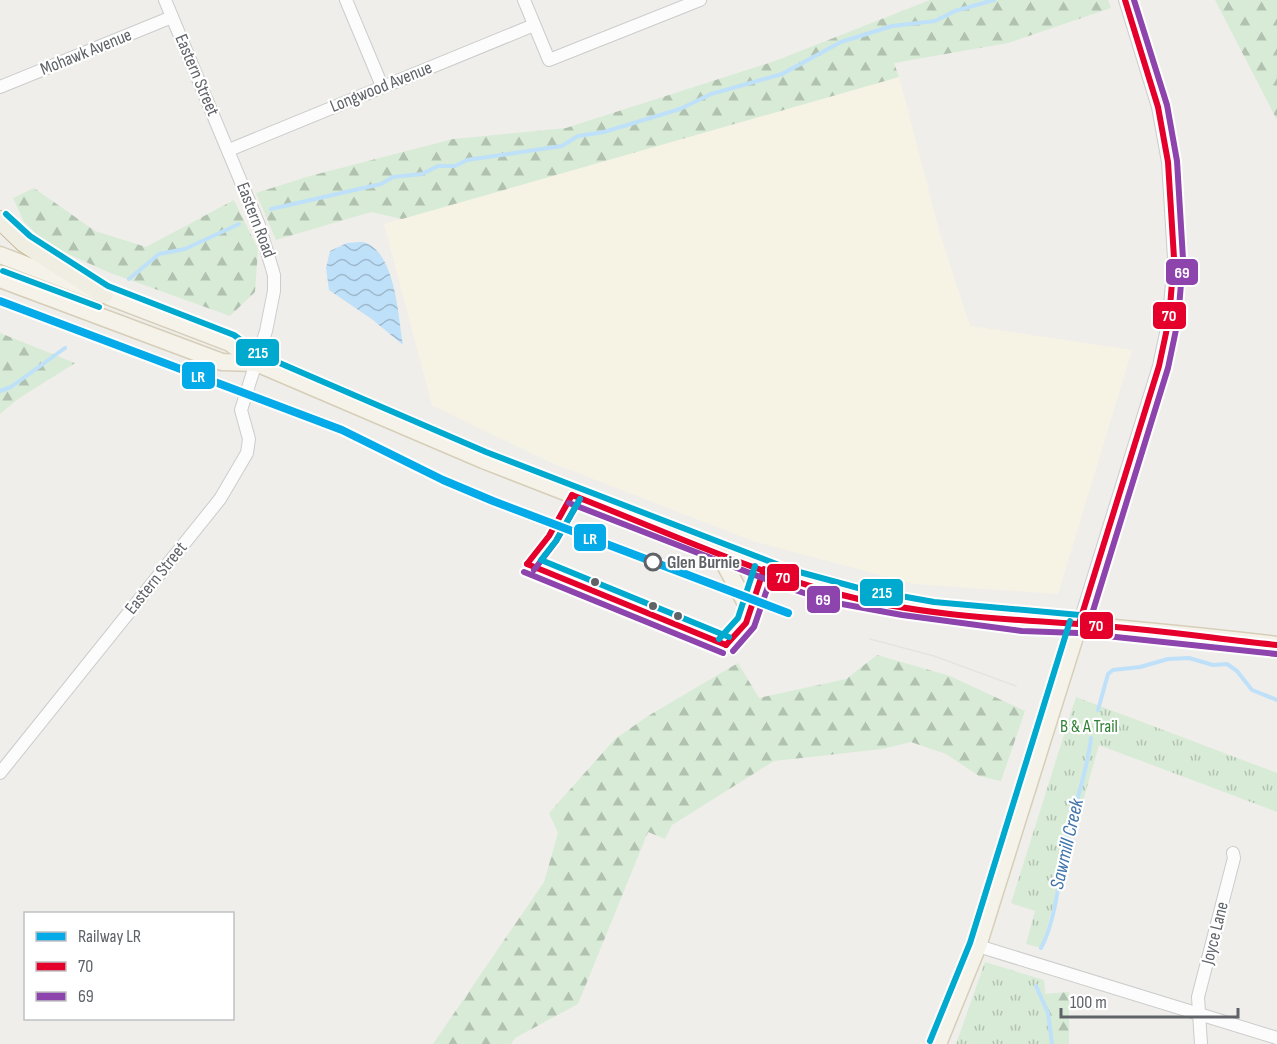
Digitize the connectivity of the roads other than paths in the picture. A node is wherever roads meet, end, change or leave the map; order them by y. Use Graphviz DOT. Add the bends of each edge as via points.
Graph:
graph roads {
  1 [pos="165,0"];
  2 [pos="346,0"];
  3 [pos="524,0"];
  4 [pos="700,0"];
  5 [pos="1125,0"];
  6 [pos="172,17"];
  7 [pos="534,25"];
  8 [pos="382,86"];
  9 [pos="0,87"];
  10 [pos="229,150"];
  11 [pos="0,220"];
  12 [pos="0,255"];
  13 [pos="0,279"];
  14 [pos="104,294"];
  15 [pos="256,363"];
  16 [pos="717,550"];
  17 [pos="751,613"];
  18 [pos="1079,624"];
  19 [pos="1277,645"];
  20 [pos="0,773"];
  21 [pos="1233,853"];
  22 [pos="978,946"];
  23 [pos="1199,1014"];
  24 [pos="1277,1038"];
  25 [pos="938,1044"];
  26 [pos="1201,1044"];
  1 -- 6 [label="street, Eastern Street"];
  2 -- 8 [label="street"];
  3 -- 7 [label="street"];
  4 -- 7 [label="street" via="549,60"];
  5 -- 18 [label="street" via="1158,107 1166,151 1173,268 1160,366"];
  6 -- 9 [label="street, Mohawk Avenue"];
  6 -- 10 [label="street, Eastern Street"];
  7 -- 8 [label="street, Longwood Avenue"];
  8 -- 10 [label="street, Longwood Avenue"];
  10 -- 15 [label="street, Eastern Road" via="273,266 274,291"];
  11 -- 14 [label="highway" via="24,243"];
  12 -- 14 [label="main road"];
  13 -- 15 [label="main road" via="222,362"];
  14 -- 15 [label="main road" via="230,342"];
  15 -- 16 [label="main road" via="483,460"];
  15 -- 20 [label="street, Eastern Street" via="241,410 249,439 247,453 230,485"];
  16 -- 17 [label="main road"];
  16 -- 18 [label="main road" via="833,593 1023,622"];
  18 -- 19 [label="main road"];
  18 -- 22 [label="main road"];
  21 -- 23 [label="street, Joyce Lane" via="1198,997"];
  22 -- 23 [label="street"];
  22 -- 25 [label="main road"];
  23 -- 24 [label="street"];
  23 -- 26 [label="street, Joyce Lane"];
}
